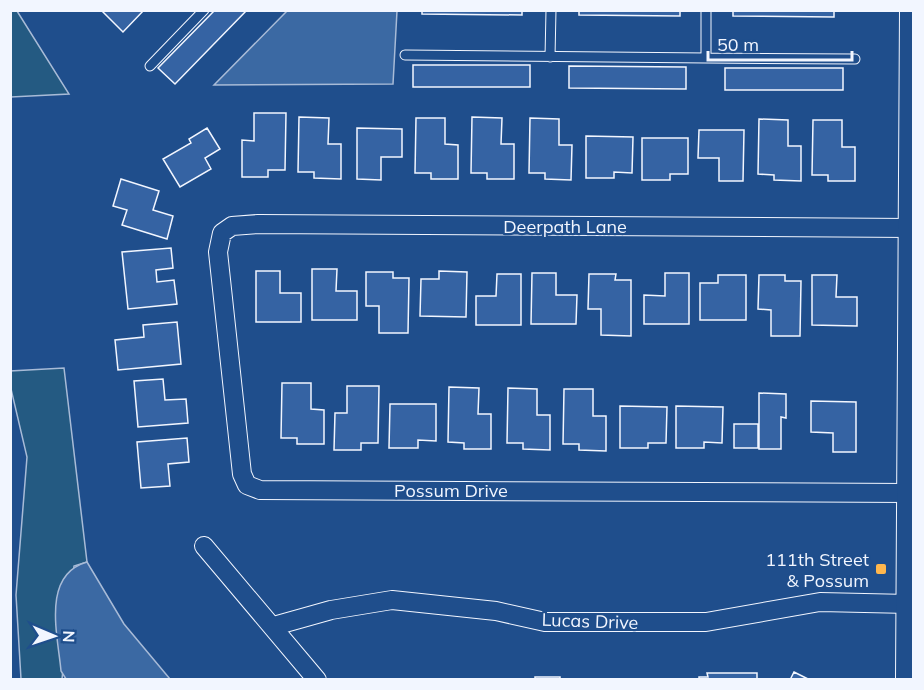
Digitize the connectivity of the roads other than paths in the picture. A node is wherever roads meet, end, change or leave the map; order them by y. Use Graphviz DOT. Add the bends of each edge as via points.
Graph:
graph roads {
  1 [pos="204,10"];
  2 [pos="551,10"];
  3 [pos="706,10"];
  4 [pos="912,10"];
  5 [pos="405,56"];
  6 [pos="550,57"];
  7 [pos="706,58"];
  8 [pos="855,59"];
  9 [pos="150,66"];
  10 [pos="911,228"];
  11 [pos="222,233"];
  12 [pos="912,494"];
  13 [pos="204,546"];
  14 [pos="909,604"];
  15 [pos="274,626"];
  16 [pos="317,680"];
  17 [pos="908,680"];
  1 -- 9 [label="lane"];
  2 -- 6 [label="lane"];
  3 -- 7 [label="lane"];
  4 -- 10 [label="main road"];
  5 -- 6 [label="lane"];
  6 -- 7 [label="lane"];
  7 -- 8 [label="lane"];
  10 -- 11 [label="street, Deerpath Lane" via="267,224 232,226"];
  10 -- 12 [label="main road"];
  11 -- 12 [label="street, Possum Drive" via="219,267 240,457 247,485 260,489"];
  12 -- 14 [label="main road"];
  13 -- 15 [label="street"];
  14 -- 15 [label="street, Lucas Drive" via="820,602 706,622 545,622 496,611 392,600 332,610"];
  14 -- 17 [label="main road"];
  15 -- 16 [label="street"];
}
